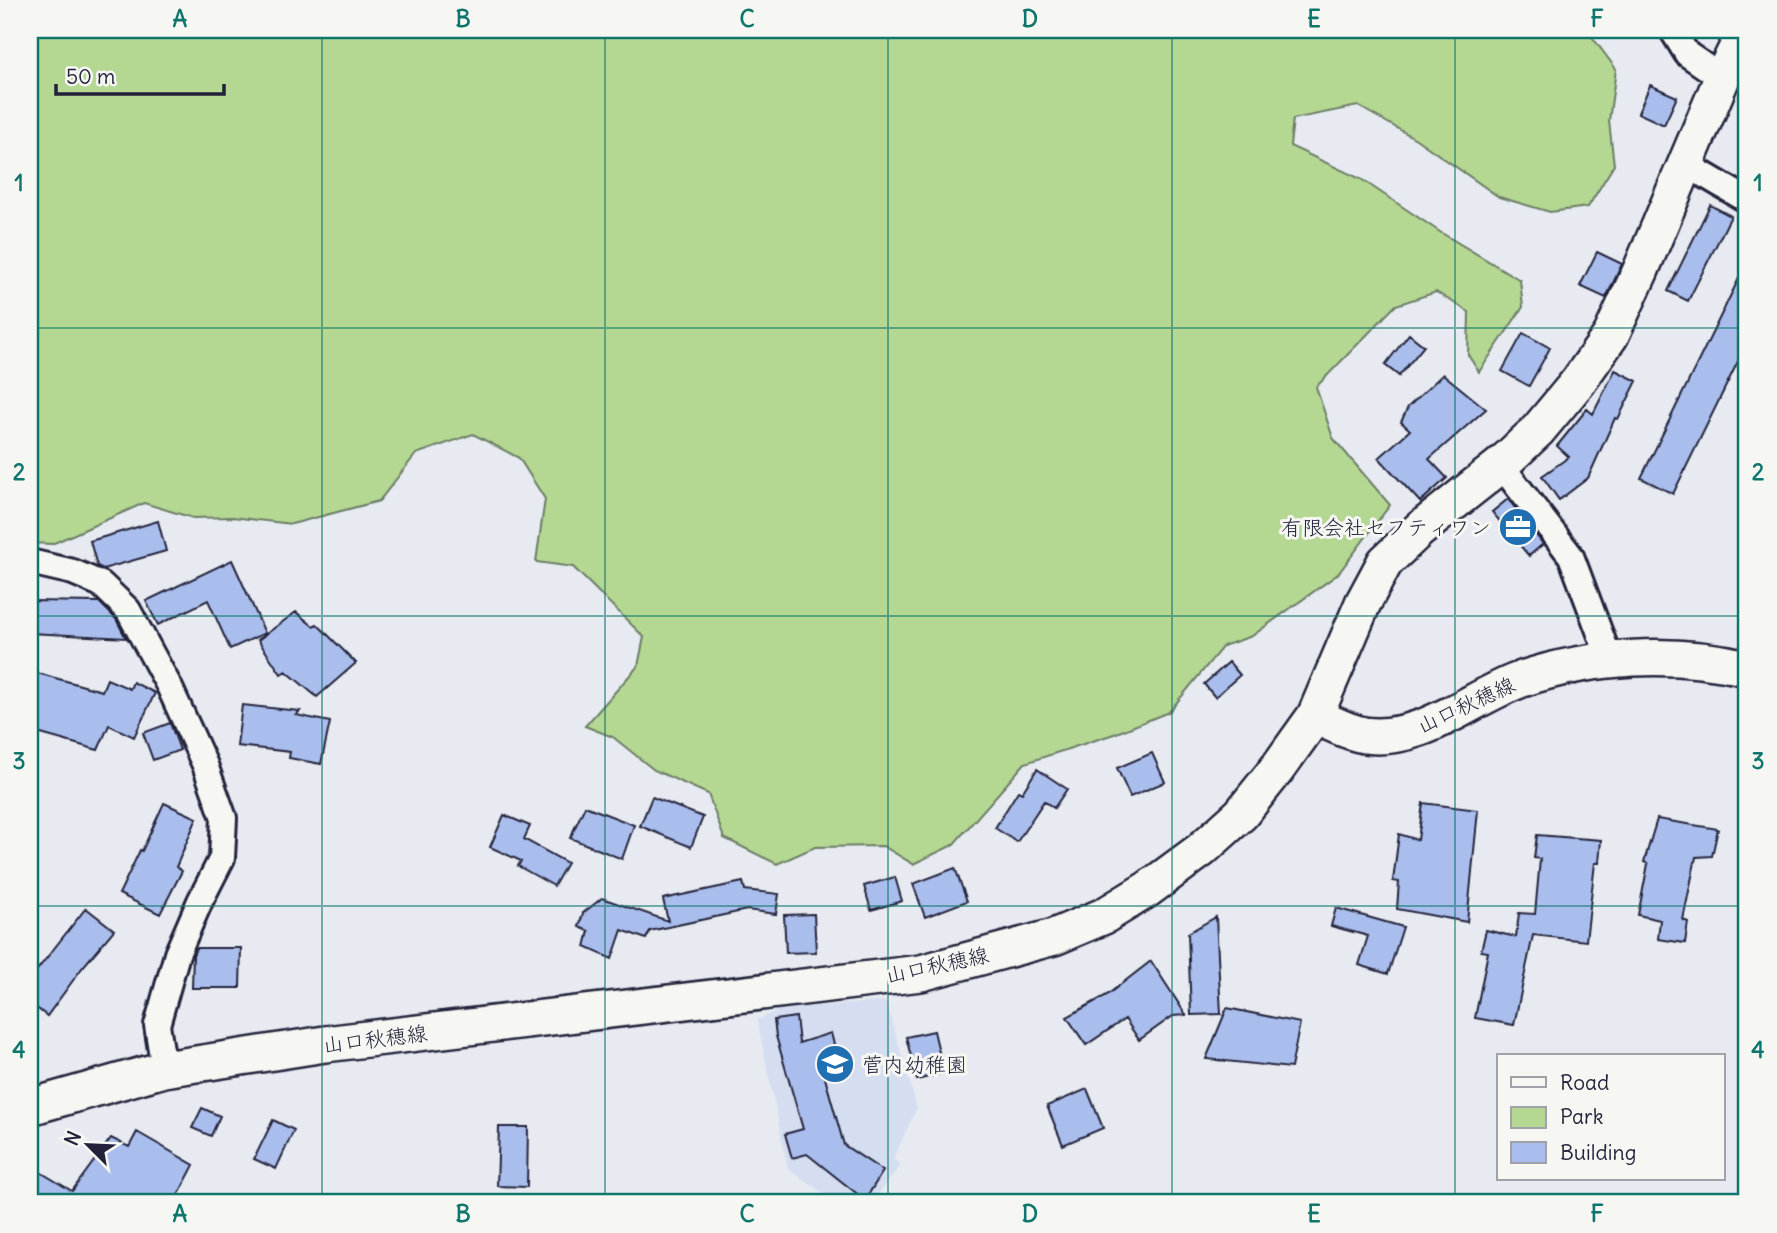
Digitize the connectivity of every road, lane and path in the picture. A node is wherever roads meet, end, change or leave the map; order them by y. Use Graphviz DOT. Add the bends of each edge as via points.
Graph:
graph roads {
  1 [pos="1672,30"];
  2 [pos="1746,30"];
  3 [pos="1722,78"];
  4 [pos="1684,163"];
  5 [pos="1747,200"];
  6 [pos="1500,465"];
  7 [pos="30,562"];
  8 [pos="1610,660"];
  9 [pos="1747,668"];
  10 [pos="1315,716"];
  11 [pos="164,1069"];
  12 [pos="30,1107"];
  1 -- 3 [label="street" via="1687,54"];
  2 -- 3 [label="main road"];
  3 -- 4 [label="main road"];
  4 -- 5 [label="street"];
  4 -- 6 [label="main road" via="1611,335 1538,430"];
  6 -- 8 [label="street" via="1571,556"];
  6 -- 10 [label="main road" via="1385,562"];
  7 -- 11 [label="street" via="101,584 128,610 169,686 224,818 222,858 177,954 157,1026"];
  8 -- 9 [label="main road, 山口秋穂線" via="1688,659"];
  8 -- 10 [label="main road, 山口秋穂線" via="1522,679 1427,727 1394,736 1363,734"];
  10 -- 11 [label="main road, 山口秋穂線" via="1241,814 1201,850 1104,916 1054,937 921,973 325,1044"];
  11 -- 12 [label="main road, 山口秋穂線"];
}
